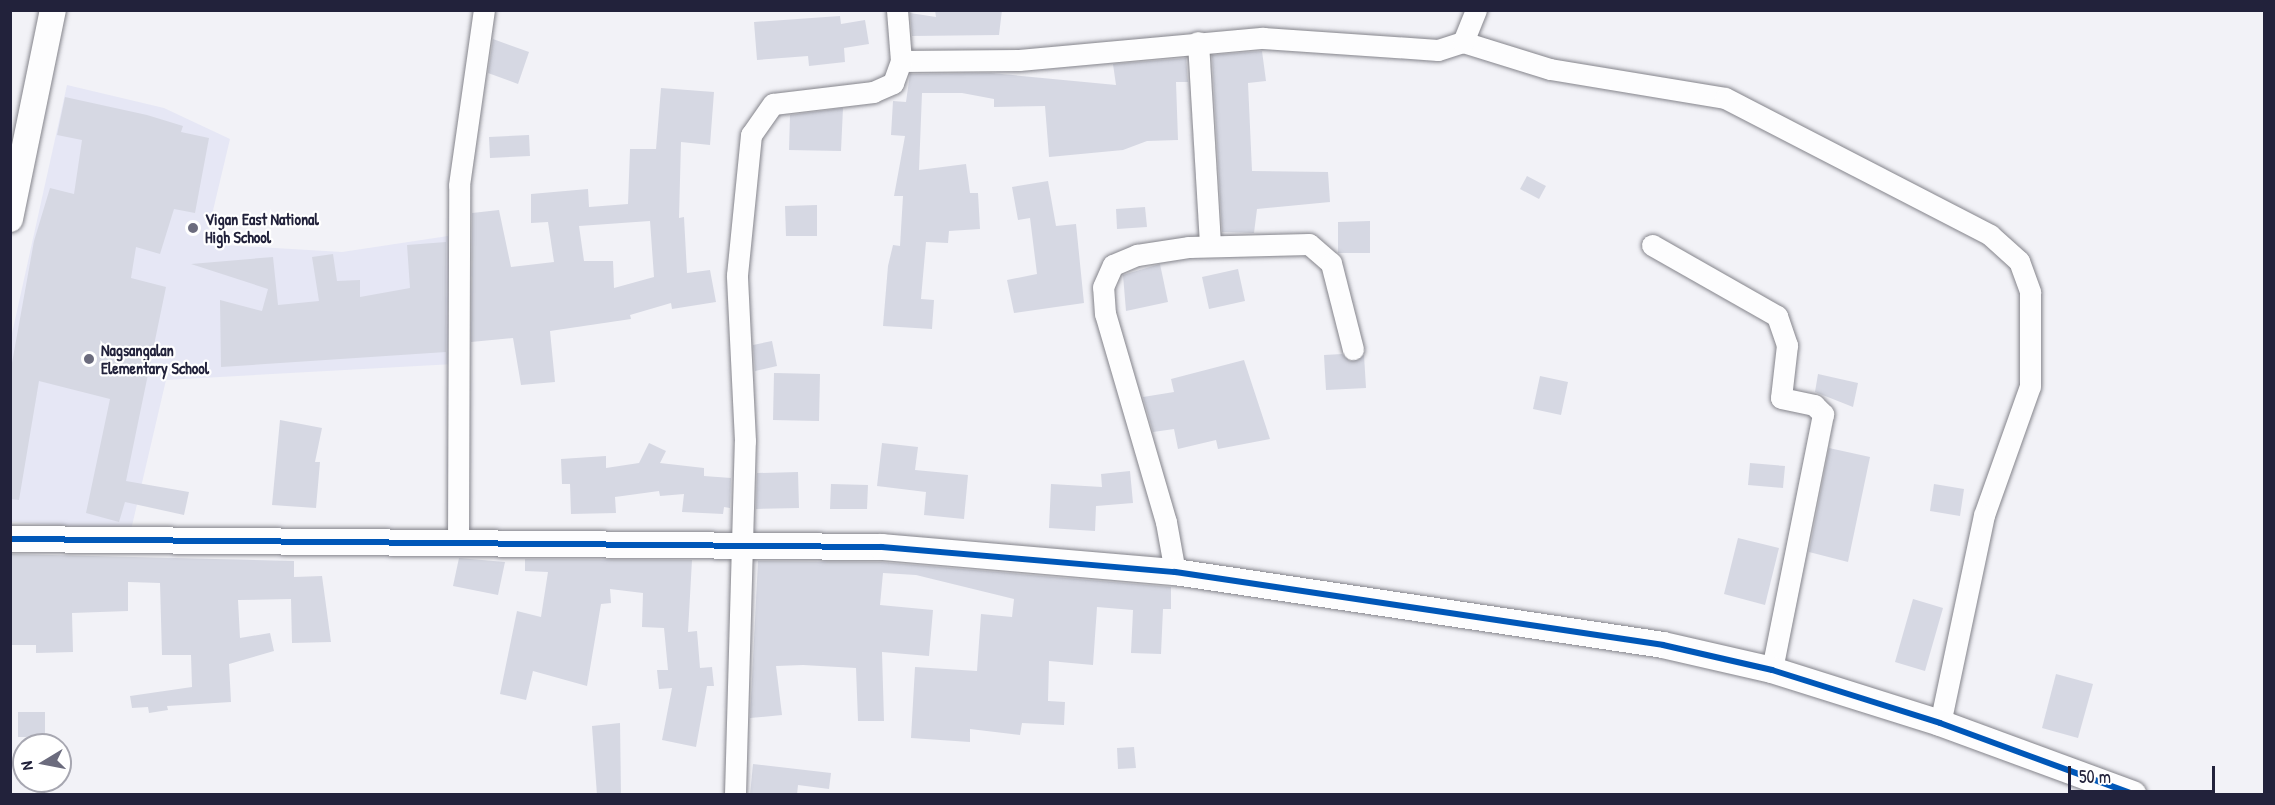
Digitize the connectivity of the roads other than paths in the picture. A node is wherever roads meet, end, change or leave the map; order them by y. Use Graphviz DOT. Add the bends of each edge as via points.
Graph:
graph roads {
  1 [pos="53,10"];
  2 [pos="484,10"];
  3 [pos="897,10"];
  4 [pos="1476,10"];
  5 [pos="1198,42"];
  6 [pos="1463,42"];
  7 [pos="902,61"];
  8 [pos="10,219"];
  9 [pos="1210,245"];
  10 [pos="1652,245"];
  11 [pos="1353,349"];
  12 [pos="10,539"];
  13 [pos="458,543"];
  14 [pos="742,546"];
  15 [pos="1175,572"];
  16 [pos="1772,670"];
  17 [pos="1940,723"];
  18 [pos="735,795"];
  19 [pos="2133,795"];
  1 -- 8 [label="street"];
  2 -- 13 [label="street" via="459,185"];
  3 -- 7 [label="street"];
  4 -- 6 [label="street"];
  5 -- 6 [label="street" via="1342,41 1438,50"];
  5 -- 7 [label="street" via="1019,60"];
  5 -- 9 [label="street"];
  6 -- 17 [label="street" via="1550,69 1725,98 1990,235 2019,261 2030,292 2030,386 1984,515"];
  7 -- 14 [label="street" via="886,88 773,104 751,135 737,275 745,441"];
  9 -- 11 [label="street" via="1319,248 1331,263"];
  9 -- 15 [label="street" via="1121,259 1103,287"];
  10 -- 16 [label="street" via="1754,298 1777,316 1787,345 1781,398 1814,405 1823,414"];
  12 -- 13 [label="street"];
  13 -- 14 [label="street"];
  14 -- 15 [label="street" via="882,547"];
  14 -- 18 [label="street"];
  15 -- 16 [label="street" via="1663,645"];
  16 -- 17 [label="street"];
  17 -- 19 [label="street"];
}
